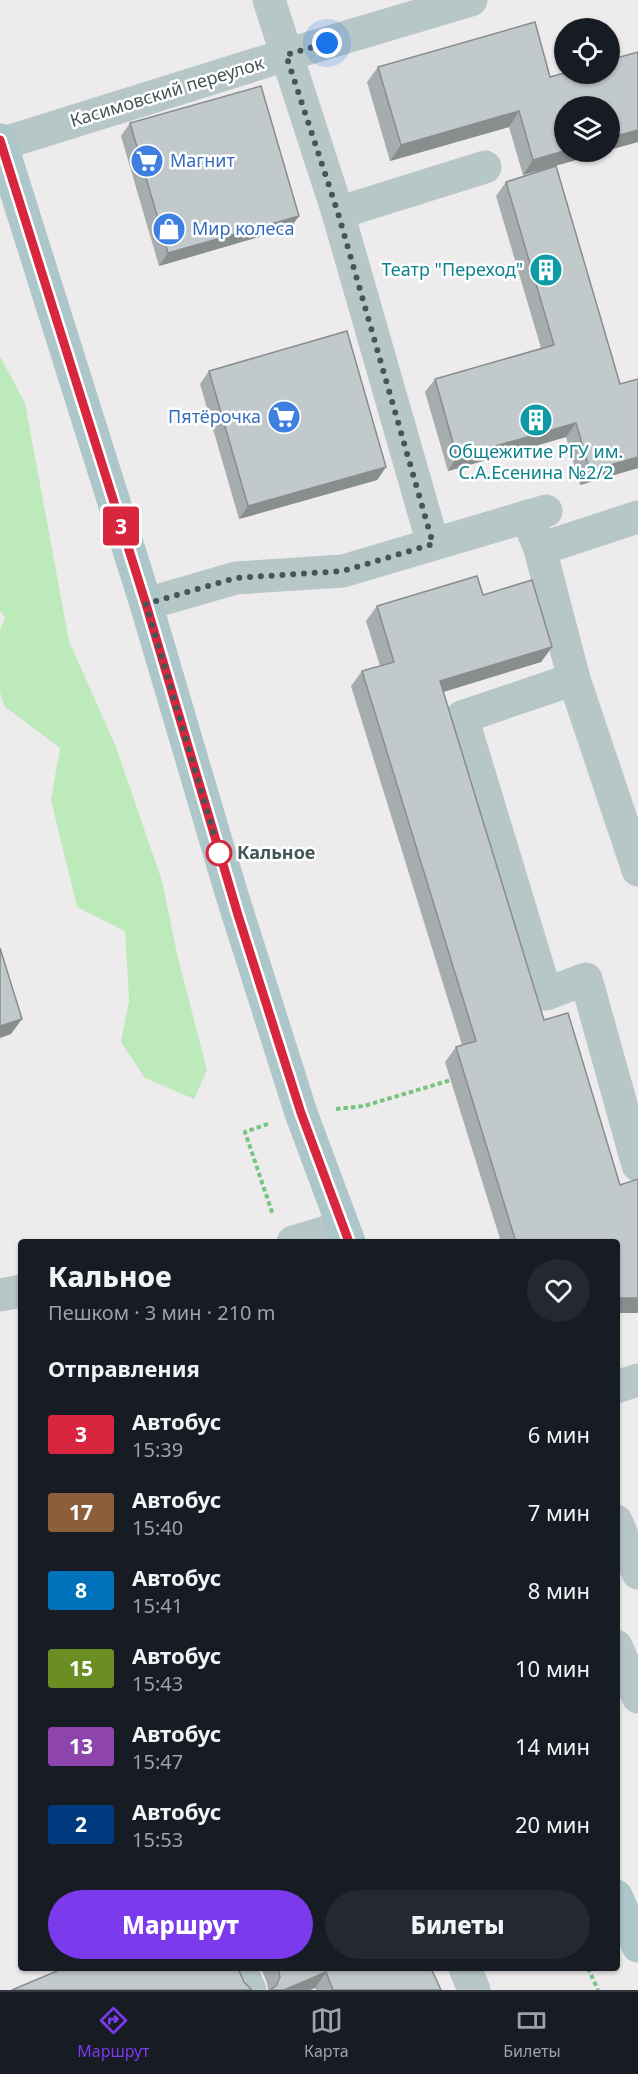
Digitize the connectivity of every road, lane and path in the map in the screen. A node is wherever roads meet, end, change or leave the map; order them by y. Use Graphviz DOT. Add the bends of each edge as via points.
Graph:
graph roads {
  1 [pos="269,0"];
  2 [pos="471,0"];
  3 [pos="286,55"];
  4 [pos="1,142"];
  5 [pos="485,167"];
  6 [pos="338,213"];
  7 [pos="638,517"];
  8 [pos="433,544"];
  9 [pos="540,549"];
  10 [pos="146,604"];
  11 [pos="574,679"];
  12 [pos="638,870"];
  13 [pos="451,1080"];
  14 [pos="301,1113"];
  15 [pos="638,1165"];
  16 [pos="284,1231"];
  17 [pos="346,1234"];
  18 [pos="18,1292"];
  19 [pos="0,1295"];
  20 [pos="638,1380"];
  21 [pos="620,1386"];
  22 [pos="620,1530"];
  23 [pos="638,1573"];
  24 [pos="620,1655"];
  25 [pos="638,1697"];
  26 [pos="620,1905"];
  27 [pos="638,1946"];
  28 [pos="241,1971"];
  29 [pos="466,1971"];
  30 [pos="589,1971"];
  31 [pos="250,1990"];
  32 [pos="474,1990"];
  33 [pos="598,1990"];
  1 -- 3 [label="street"];
  2 -- 3 [label="street, Касимовский переулок"];
  3 -- 4 [label="street, Касимовский переулок"];
  3 -- 6 [label="street"];
  4 -- 10 [label="main road"];
  5 -- 6 [label="street"];
  6 -- 8 [label="street"];
  7 -- 9 [label="street"];
  8 -- 9 [label="street" via="537,514"];
  8 -- 10 [label="street" via="343,571 236,578"];
  9 -- 11 [label="street"];
  10 -- 14 [label="main road"];
  11 -- 12 [label="street"];
  11 -- 15 [label="street" via="462,717 546,994 586,979"];
  13 -- 14 [label="path" via="364,1106"];
  14 -- 16 [label="path" via="245,1132"];
  14 -- 17 [label="main road"];
  16 -- 17 [label="street"];
  18 -- 19 [label="street"];
  20 -- 21 [label="street"];
  22 -- 23 [label="street"];
  24 -- 25 [label="street"];
  26 -- 27 [label="main road"];
  28 -- 31 [label="street"];
  29 -- 32 [label="street"];
  30 -- 33 [label="path"];
}
